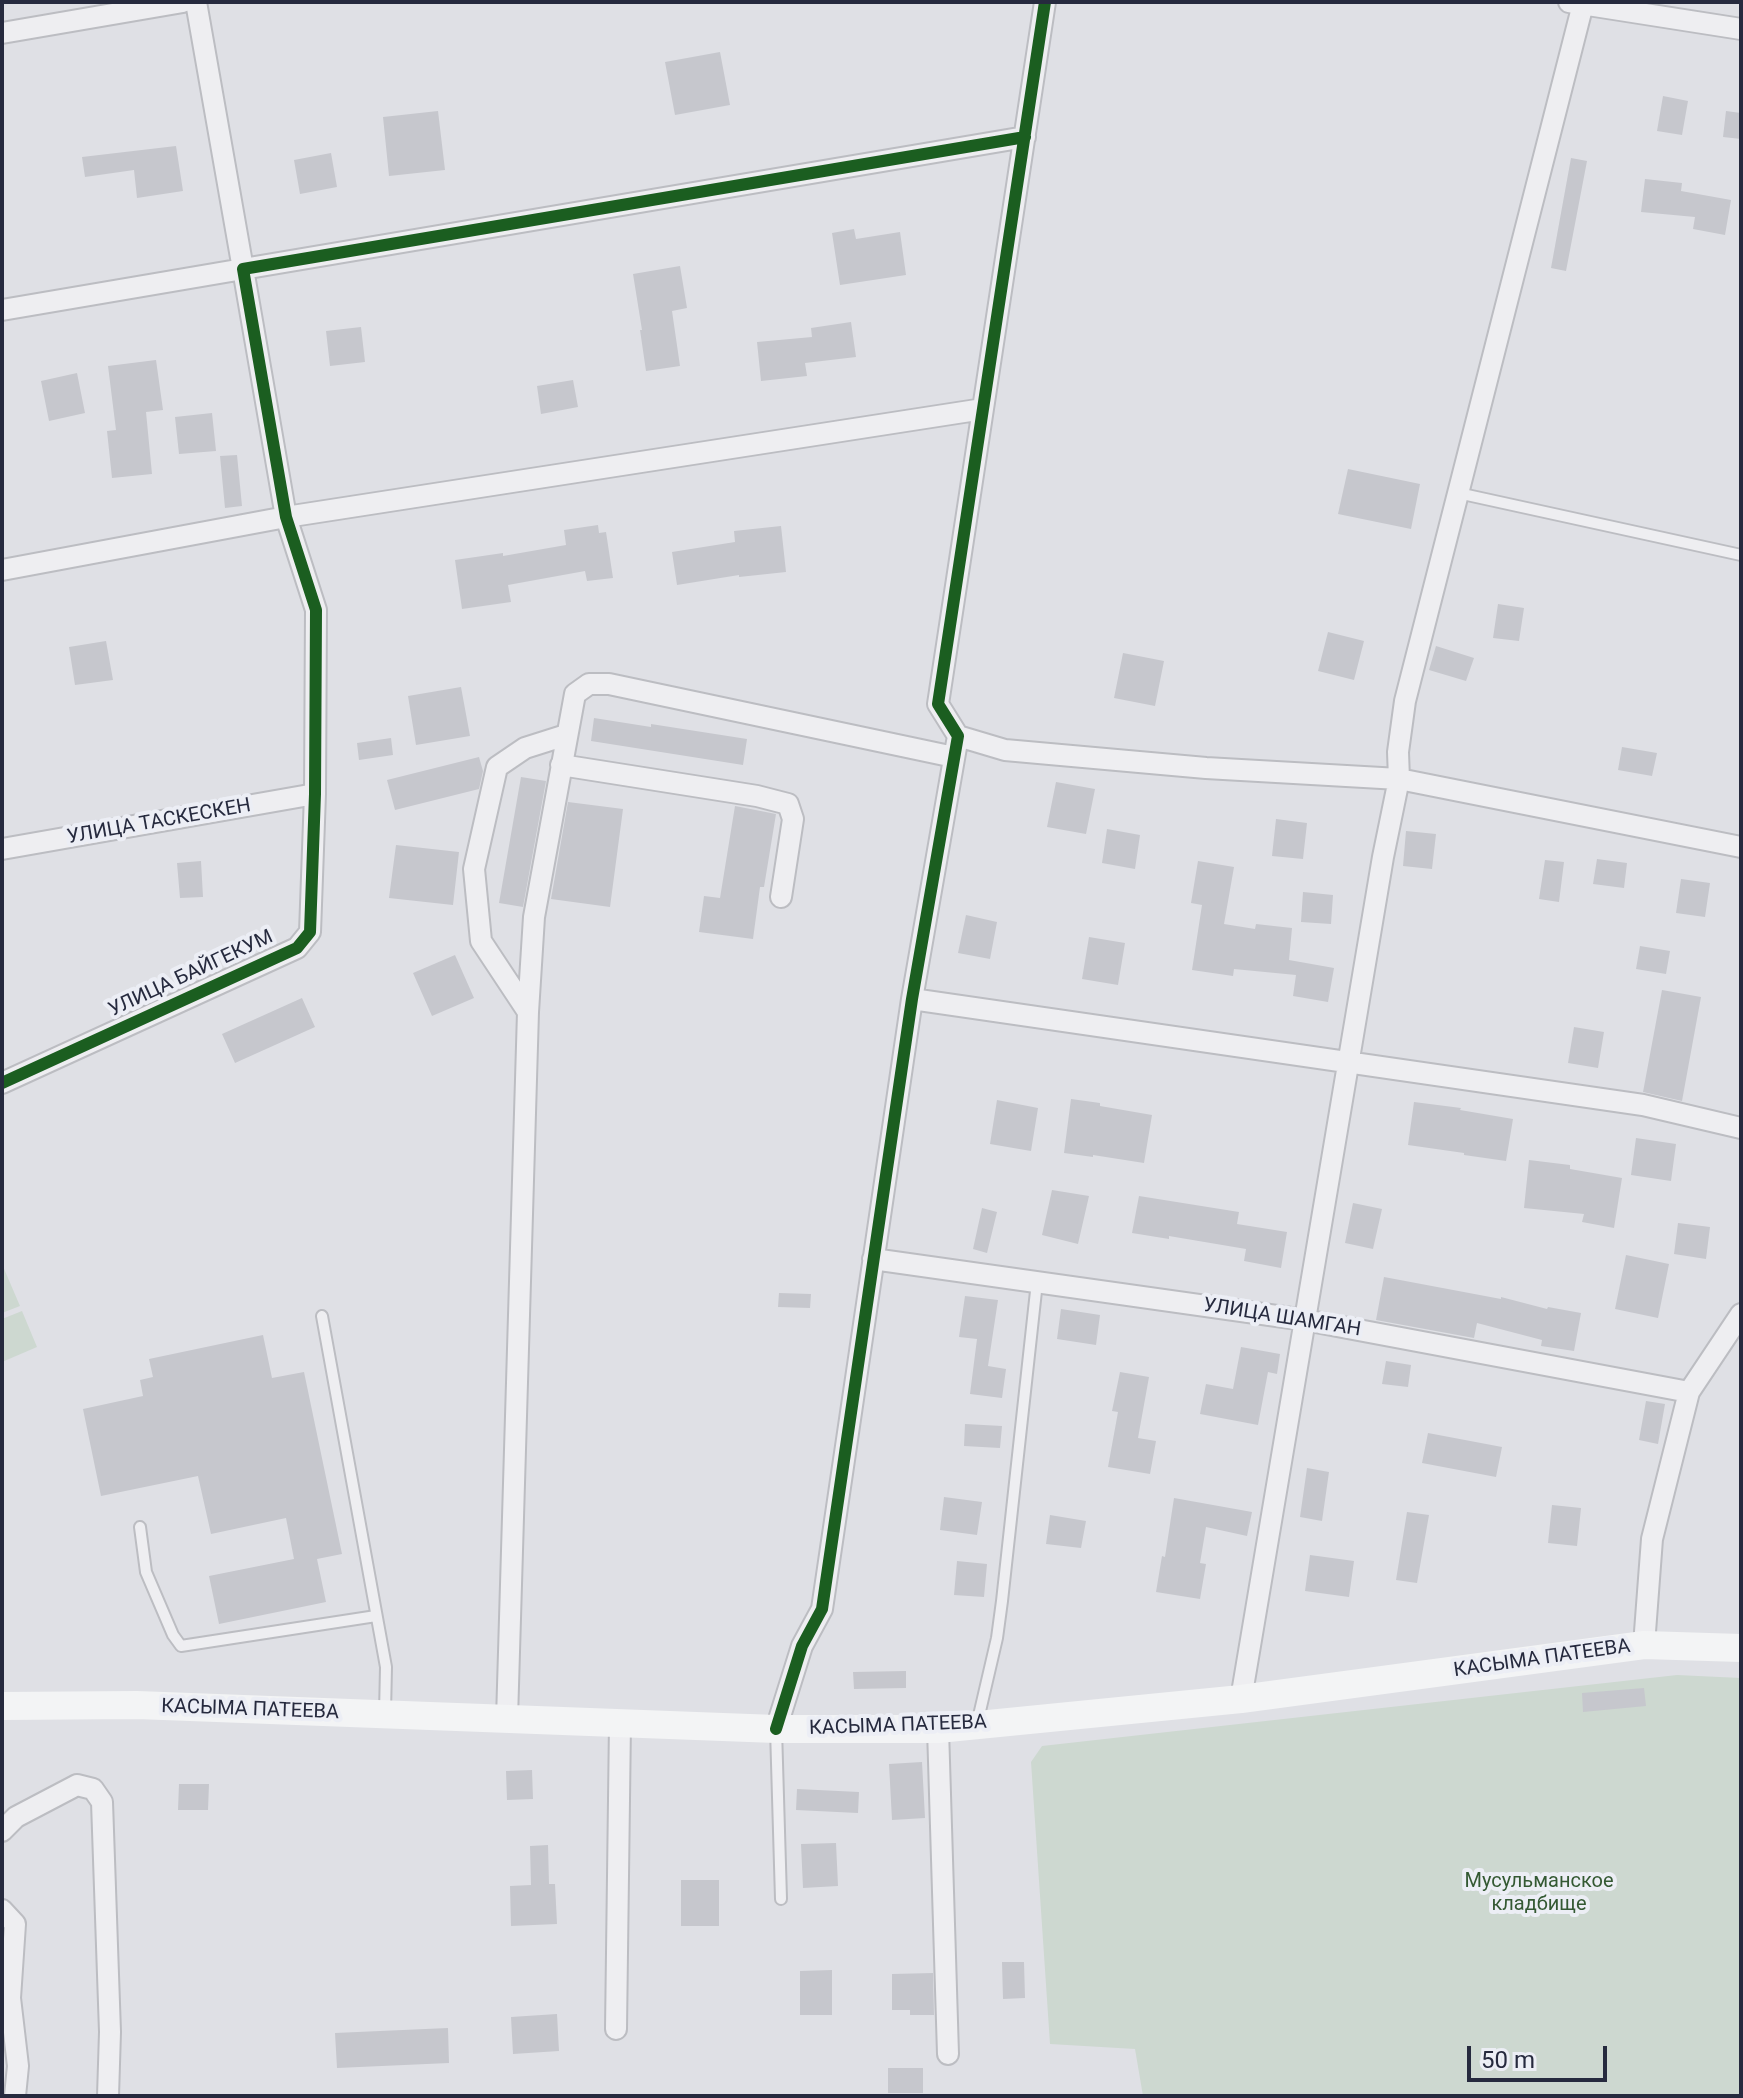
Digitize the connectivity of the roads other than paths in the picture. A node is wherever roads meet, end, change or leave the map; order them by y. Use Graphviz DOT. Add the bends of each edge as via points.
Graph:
graph roads {
  1 [pos="183,2"];
  2 [pos="196,2"];
  3 [pos="1045,2"];
  4 [pos="1579,3"];
  5 [pos="1741,29"];
  6 [pos="2,33"];
  7 [pos="1025,137"];
  8 [pos="243,269"];
  9 [pos="2,310"];
  10 [pos="983,409"];
  11 [pos="1458,493"];
  12 [pos="286,517"];
  13 [pos="1741,555"];
  14 [pos="2,570"];
  15 [pos="566,735"];
  16 [pos="958,736"];
  17 [pos="954,757"];
  18 [pos="561,765"];
  19 [pos="1399,779"];
  20 [pos="315,794"];
  21 [pos="1741,847"];
  22 [pos="2,849"];
  23 [pos="781,897"];
  24 [pos="912,999"];
  25 [pos="528,1012"];
  26 [pos="1350,1062"];
  27 [pos="2,1083"];
  28 [pos="1741,1128"];
  29 [pos="873,1259"];
  30 [pos="1037,1282"];
  31 [pos="1741,1314"];
  32 [pos="322,1316"];
  33 [pos="1305,1320"];
  34 [pos="1689,1392"];
  35 [pos="140,1527"];
  36 [pos="376,1616"];
  37 [pos="1644,1645"];
  38 [pos="1741,1648"];
  39 [pos="1241,1699"];
  40 [pos="2,1706"];
  41 [pos="385,1715"];
  42 [pos="507,1719"];
  43 [pos="620,1723"];
  44 [pos="977,1725"];
  45 [pos="776,1729"];
  46 [pos="938,1729"];
  47 [pos="2,1831"];
  48 [pos="781,1899"];
  49 [pos="2,1910"];
  50 [pos="616,2029"];
  51 [pos="948,2054"];
  52 [pos="15,2096"];
  53 [pos="108,2096"];
  1 -- 6 [label="street"];
  2 -- 8 [label="street, УЛИЦА БАЙГЕКУМ"];
  3 -- 7 [label="street"];
  4 -- 5 [label="street"];
  4 -- 11 [label="street"];
  7 -- 8 [label="street"];
  7 -- 10 [label="street"];
  8 -- 9 [label="street"];
  8 -- 12 [label="street, УЛИЦА БАЙГЕКУМ"];
  10 -- 12 [label="street"];
  10 -- 16 [label="street" via="938,704"];
  11 -- 13 [label="lane"];
  11 -- 19 [label="street" via="1405,701"];
  12 -- 14 [label="street"];
  12 -- 20 [label="street, УЛИЦА БАЙГЕКУМ" via="316,610"];
  15 -- 17 [label="street" via="575,694 589,684 609,684"];
  15 -- 18 [label="street"];
  15 -- 25 [label="street" via="525,748 497,767 474,869 481,941"];
  16 -- 17 [label="street"];
  16 -- 19 [label="street" via="1005,750"];
  17 -- 24 [label="street"];
  18 -- 23 [label="street" via="788,804 793,819"];
  18 -- 25 [label="street" via="534,917"];
  19 -- 21 [label="street"];
  19 -- 26 [label="street"];
  20 -- 22 [label="street, УЛИЦА ТАСКЕСКЕН"];
  20 -- 27 [label="street, УЛИЦА БАЙГЕКУМ" via="310,932 297,948"];
  24 -- 26 [label="street"];
  24 -- 29 [label="street"];
  25 -- 42 [label="street"];
  26 -- 28 [label="street" via="1643,1105"];
  26 -- 33 [label="street"];
  29 -- 30 [label="street, УЛИЦА ШАМГАН"];
  29 -- 45 [label="street" via="822,1609 802,1646"];
  30 -- 33 [label="street, УЛИЦА ШАМГАН"];
  30 -- 44 [label="lane" via="997,1638"];
  31 -- 34 [label="street"];
  32 -- 36 [label="lane"];
  33 -- 34 [label="street, УЛИЦА ШАМГАН"];
  33 -- 39 [label="street"];
  34 -- 37 [label="street" via="1652,1539"];
  35 -- 36 [label="lane" via="146,1572 181,1646"];
  36 -- 41 [label="lane" via="386,1667"];
  37 -- 38 [label="main road, КАСЫМА ПАТЕЕВА"];
  37 -- 39 [label="main road, КАСЫМА ПАТЕЕВА"];
  39 -- 44 [label="main road, КАСЫМА ПАТЕЕВА"];
  40 -- 41 [label="main road, КАСЫМА ПАТЕЕВА" via="137,1705"];
  41 -- 42 [label="main road, КАСЫМА ПАТЕЕВА"];
  42 -- 43 [label="main road, КАСЫМА ПАТЕЕВА"];
  43 -- 45 [label="main road, КАСЫМА ПАТЕЕВА"];
  43 -- 50 [label="street"];
  44 -- 46 [label="main road, КАСЫМА ПАТЕЕВА"];
  45 -- 46 [label="main road, КАСЫМА ПАТЕЕВА"];
  45 -- 48 [label="lane"];
  46 -- 51 [label="street"];
  47 -- 53 [label="street" via="16,1817 77,1785 93,1789 102,1802"];
  49 -- 52 [label="street" via="15,1924 10,1998 18,2066"];
}
